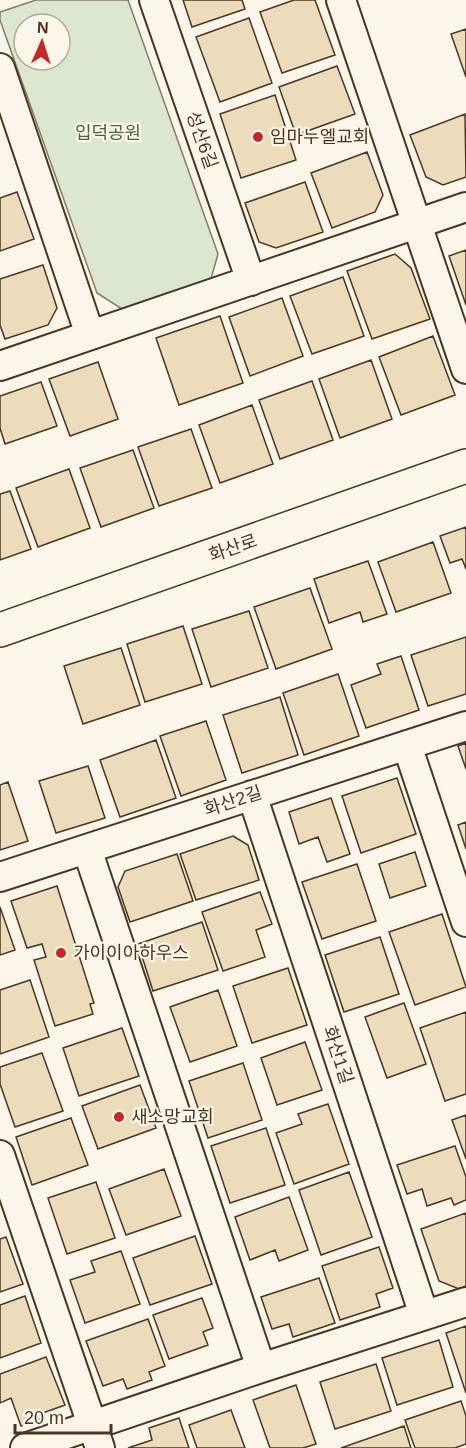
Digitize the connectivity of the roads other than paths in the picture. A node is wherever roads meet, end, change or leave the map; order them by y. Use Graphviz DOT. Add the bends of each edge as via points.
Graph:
graph roads {
  1 [pos="154,0"];
  2 [pos="341,0"];
  3 [pos="0,68"];
  4 [pos="466,207"];
  5 [pos="415,224"];
  6 [pos="251,281"];
  7 [pos="90,335"];
  8 [pos="0,366"];
  9 [pos="466,369"];
  10 [pos="466,466"];
  11 [pos="0,630"];
  12 [pos="466,726"];
  13 [pos="406,745"];
  14 [pos="252,795"];
  15 [pos="87,849"];
  16 [pos="0,877"];
  17 [pos="466,922"];
  18 [pos="0,1155"];
  19 [pos="466,1302"];
  20 [pos="424,1315"];
  21 [pos="261,1368"];
  22 [pos="96,1436"];
  23 [pos="25,1448"];
  1 -- 6 [label="street, 성산6길"];
  2 -- 5 [label="street"];
  3 -- 7 [label="street"];
  4 -- 5 [label="street"];
  5 -- 6 [label="street"];
  5 -- 9 [label="street"];
  6 -- 7 [label="street"];
  7 -- 8 [label="street"];
  10 -- 11 [label="street, 화산로"];
  12 -- 13 [label="street, 화산2길"];
  13 -- 14 [label="street, 화산2길"];
  13 -- 17 [label="street"];
  14 -- 15 [label="street, 화산2길"];
  14 -- 20 [label="street, 화산1길"];
  15 -- 16 [label="street, 화산2길"];
  15 -- 21 [label="street"];
  18 -- 22 [label="street"];
  19 -- 20 [label="street"];
  20 -- 21 [label="street"];
  21 -- 22 [label="street"];
  22 -- 23 [label="street"];
}
